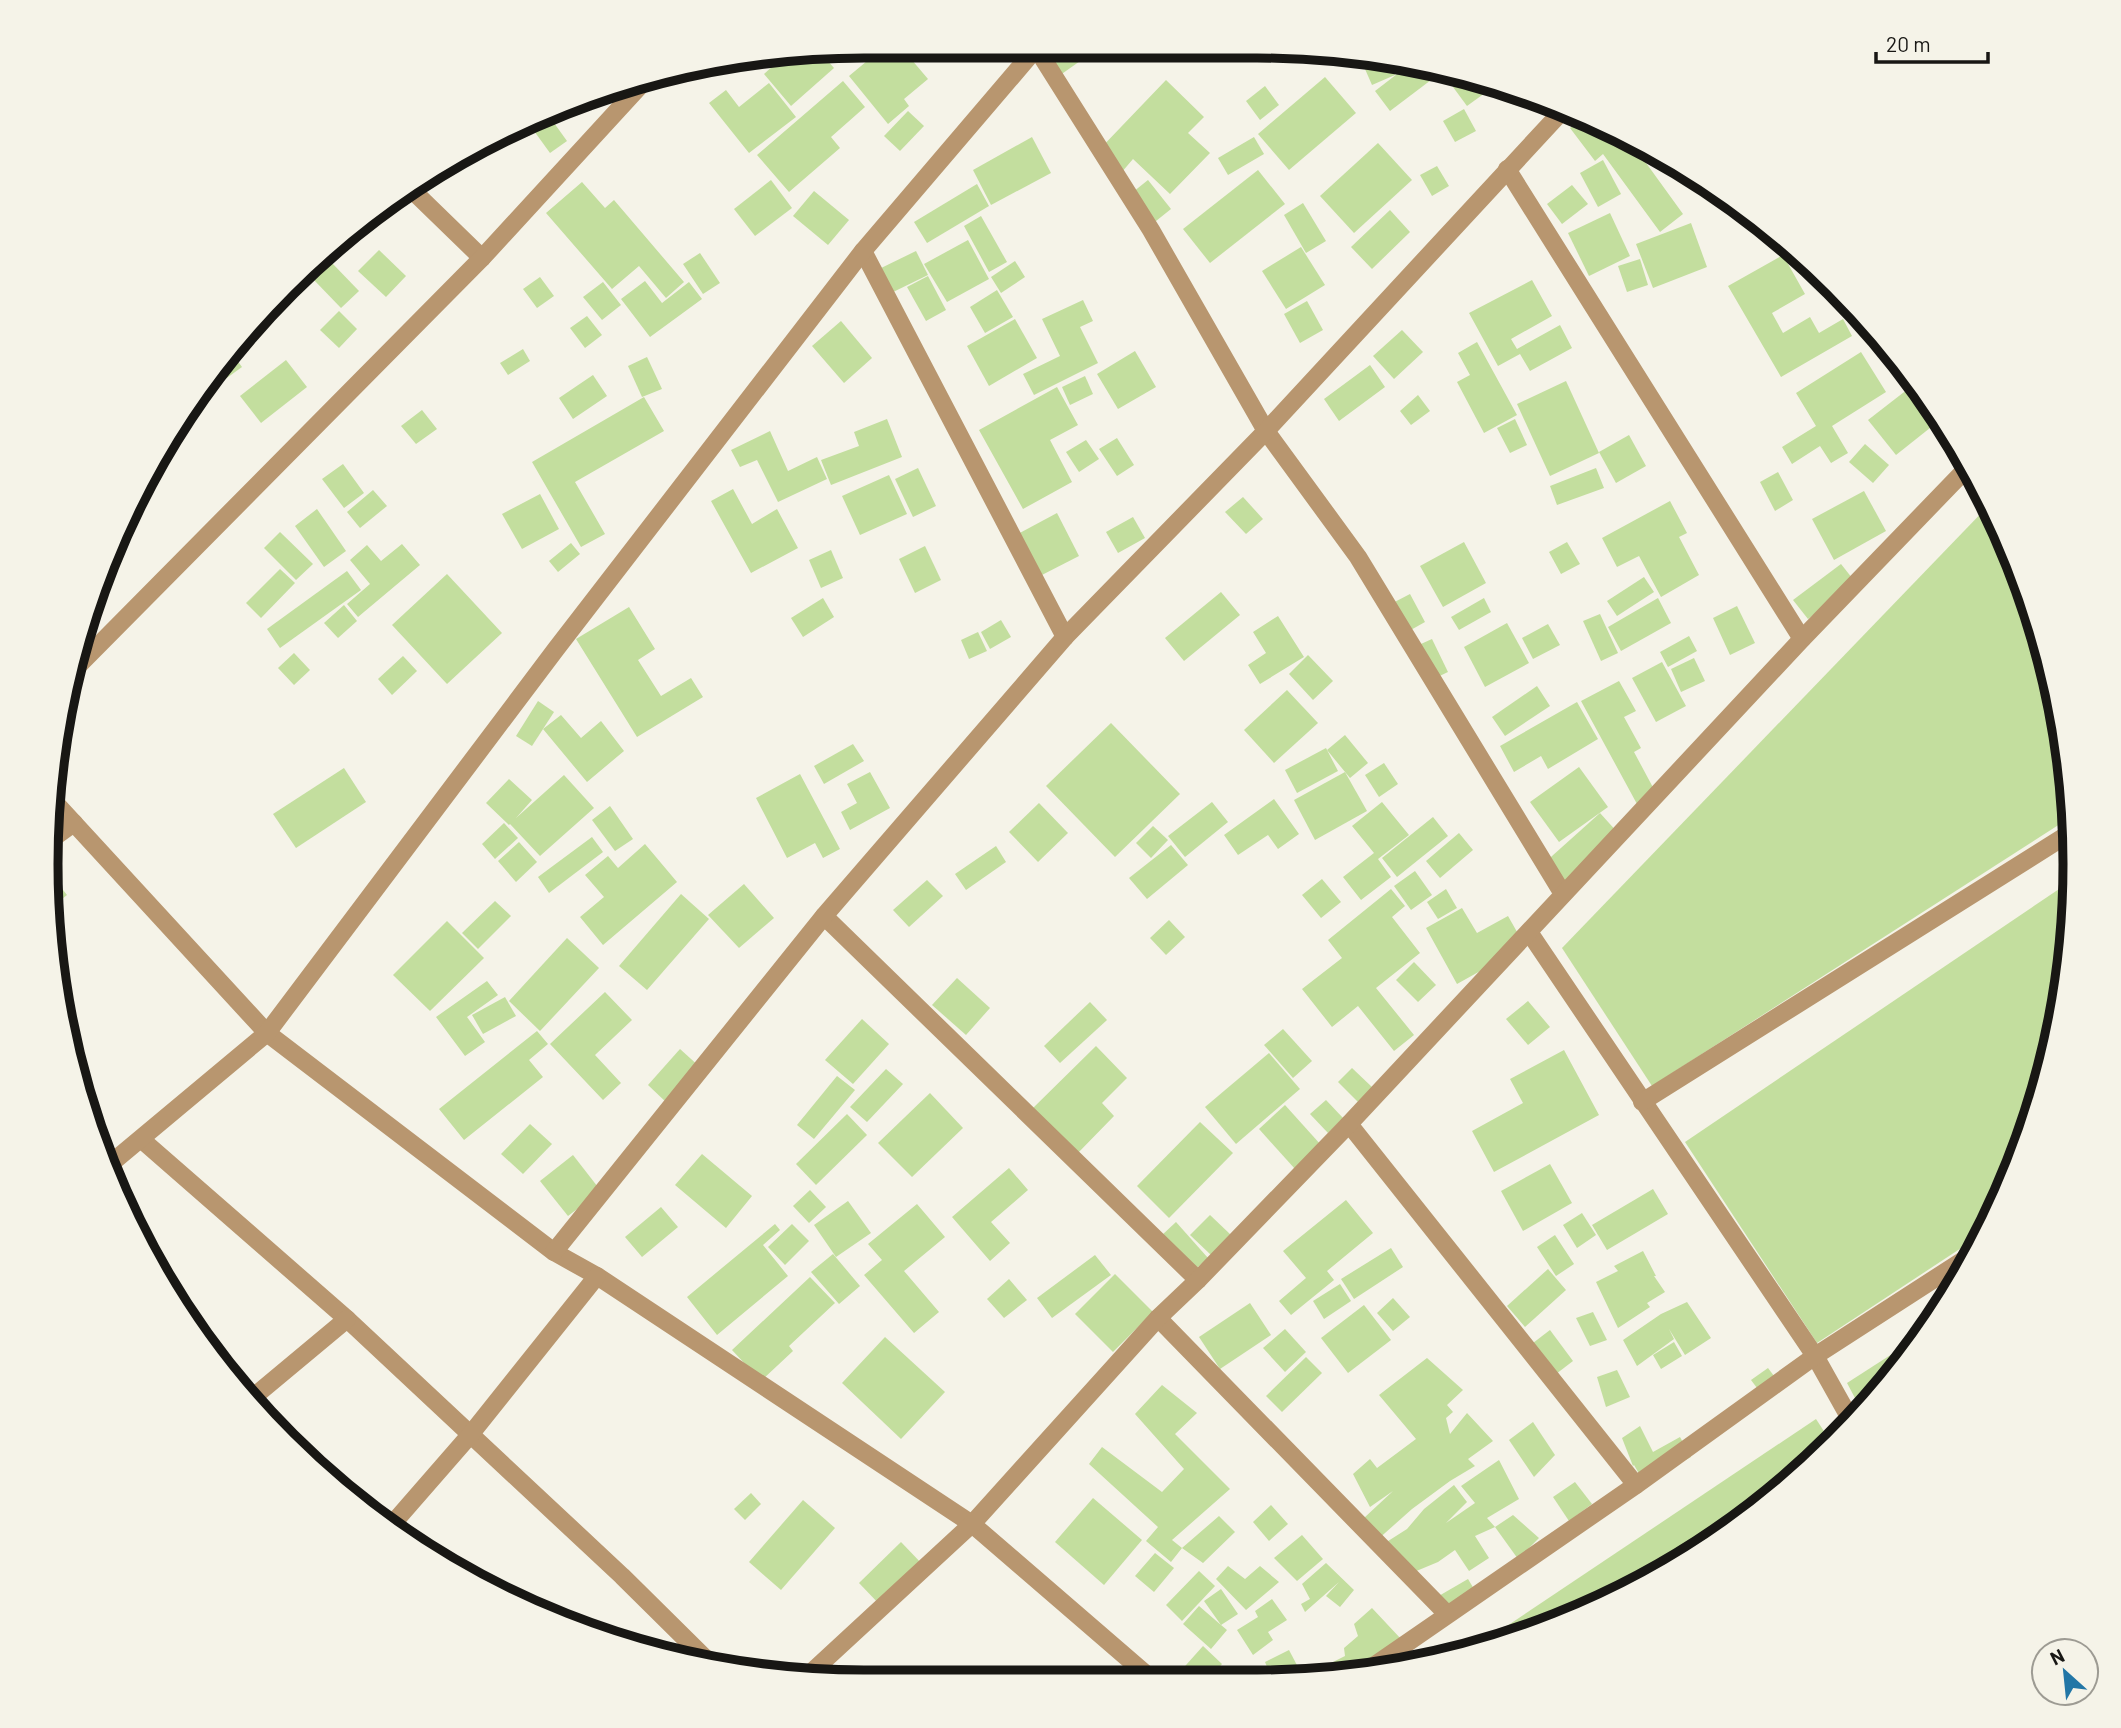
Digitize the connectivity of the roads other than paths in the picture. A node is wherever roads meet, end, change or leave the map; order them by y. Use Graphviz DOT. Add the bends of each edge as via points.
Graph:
graph roads {
  1 [pos="1028,58"];
  2 [pos="1044,58"];
  3 [pos="635,91"];
  4 [pos="1557,116"];
  5 [pos="1507,169"];
  6 [pos="416,194"];
  7 [pos="863,251"];
  8 [pos="482,258"];
  9 [pos="1266,431"];
  10 [pos="1962,473"];
  11 [pos="1065,637"];
  12 [pos="1802,639"];
  13 [pos="84,660"];
  14 [pos="59,807"];
  15 [pos="74,823"];
  16 [pos="59,834"];
  17 [pos="2063,838"];
  18 [pos="1563,894"];
  19 [pos="824,916"];
  20 [pos="1528,932"];
  21 [pos="267,1032"];
  22 [pos="1642,1102"];
  23 [pos="1349,1124"];
  24 [pos="142,1140"];
  25 [pos="115,1161"];
  26 [pos="554,1252"];
  27 [pos="1956,1265"];
  28 [pos="597,1276"];
  29 [pos="1198,1280"];
  30 [pos="1158,1318"];
  31 [pos="347,1319"];
  32 [pos="1815,1356"];
  33 [pos="257,1394"];
  34 [pos="1847,1413"];
  35 [pos="470,1435"];
  36 [pos="1636,1485"];
  37 [pos="396,1520"];
  38 [pos="972,1524"];
  39 [pos="1447,1614"];
  40 [pos="700,1653"];
  41 [pos="1382,1660"];
  42 [pos="814,1669"];
  43 [pos="1141,1670"];
  1 -- 7 [label="street"];
  2 -- 9 [label="street" via="1151,229"];
  3 -- 8 [label="street"];
  4 -- 5 [label="street"];
  5 -- 9 [label="street"];
  5 -- 12 [label="street"];
  6 -- 8 [label="street"];
  7 -- 11 [label="street"];
  7 -- 21 [label="street"];
  8 -- 13 [label="street"];
  9 -- 11 [label="street"];
  9 -- 18 [label="street" via="1358,557"];
  10 -- 12 [label="street"];
  11 -- 19 [label="street"];
  12 -- 18 [label="street"];
  14 -- 15 [label="street"];
  15 -- 16 [label="street"];
  15 -- 21 [label="street"];
  17 -- 22 [label="street"];
  18 -- 20 [label="street"];
  19 -- 26 [label="street"];
  19 -- 29 [label="street"];
  20 -- 22 [label="street"];
  20 -- 23 [label="street"];
  21 -- 24 [label="street"];
  21 -- 26 [label="street"];
  22 -- 32 [label="street"];
  23 -- 29 [label="street"];
  23 -- 36 [label="street"];
  24 -- 25 [label="street"];
  24 -- 31 [label="street"];
  26 -- 28 [label="street"];
  27 -- 32 [label="street"];
  28 -- 35 [label="street"];
  28 -- 38 [label="street"];
  29 -- 30 [label="street"];
  30 -- 38 [label="street"];
  30 -- 39 [label="street"];
  31 -- 33 [label="street"];
  31 -- 35 [label="street"];
  32 -- 34 [label="street"];
  32 -- 36 [label="street"];
  35 -- 37 [label="street"];
  35 -- 40 [label="street"];
  36 -- 39 [label="street"];
  38 -- 42 [label="street"];
  38 -- 43 [label="street"];
  39 -- 41 [label="street"];
}
